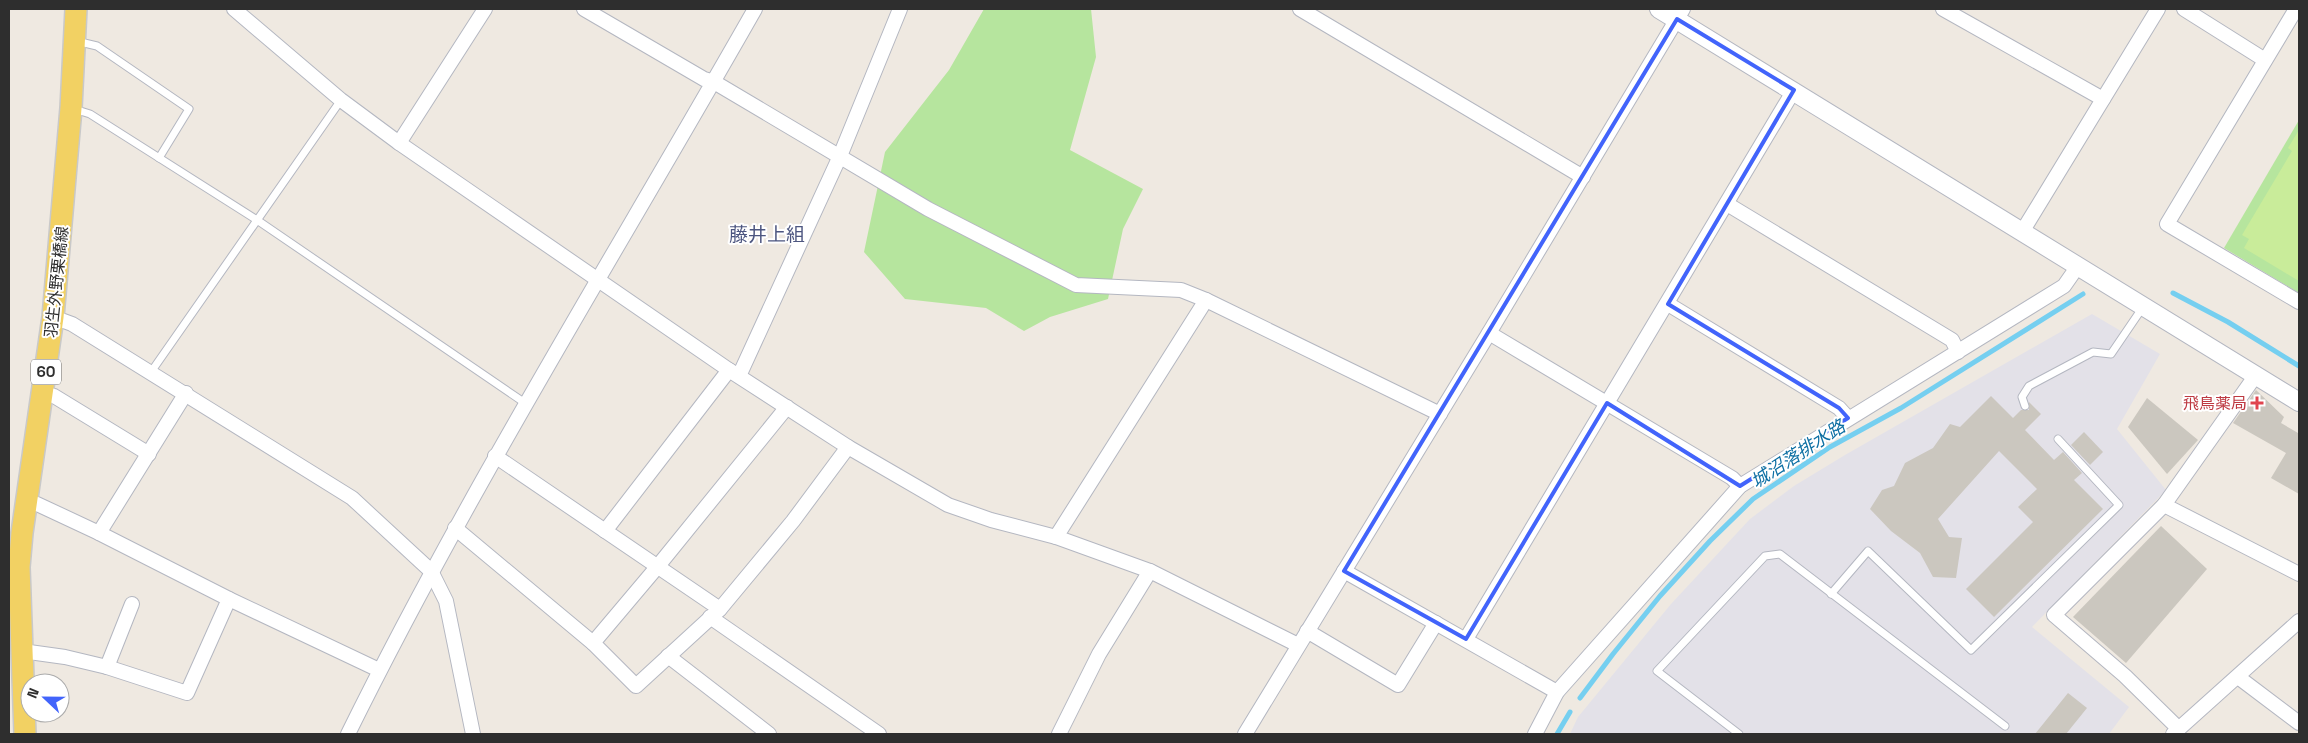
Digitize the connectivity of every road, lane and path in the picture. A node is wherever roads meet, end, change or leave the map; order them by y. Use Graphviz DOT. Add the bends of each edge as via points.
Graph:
graph roads {
  1 [pos="76,9"];
  2 [pos="234,9"];
  3 [pos="485,9"];
  4 [pos="584,9"];
  5 [pos="755,9"];
  6 [pos="900,9"];
  7 [pos="1300,9"];
  8 [pos="1659,9"];
  9 [pos="1943,9"];
  10 [pos="2158,9"];
  11 [pos="2184,9"];
  12 [pos="2296,9"];
  13 [pos="1680,14"];
  14 [pos="75,41"];
  15 [pos="2265,60"];
  16 [pos="714,82"];
  17 [pos="1794,90"];
  18 [pos="2103,99"];
  19 [pos="341,100"];
  20 [pos="71,108"];
  21 [pos="400,143"];
  22 [pos="840,156"];
  23 [pos="159,158"];
  24 [pos="1583,177"];
  25 [pos="1727,204"];
  26 [pos="257,220"];
  27 [pos="2022,232"];
  28 [pos="2078,266"];
  29 [pos="596,279"];
  30 [pos="1206,300"];
  31 [pos="2299,302"];
  32 [pos="1668,304"];
  33 [pos="2143,306"];
  34 [pos="53,317"];
  35 [pos="1490,333"];
  36 [pos="1958,352"];
  37 [pos="151,372"];
  38 [pos="734,373"];
  39 [pos="2256,375"];
  40 [pos="43,393"];
  41 [pos="186,393"];
  42 [pos="2299,402"];
  43 [pos="525,403"];
  44 [pos="1606,403"];
  45 [pos="2025,406"];
  46 [pos="787,407"];
  47 [pos="1440,414"];
  48 [pos="1848,418"];
  49 [pos="2058,439"];
  50 [pos="848,447"];
  51 [pos="149,454"];
  52 [pos="495,456"];
  53 [pos="1740,486"];
  54 [pos="27,503"];
  55 [pos="2164,505"];
  56 [pos="455,528"];
  57 [pos="605,530"];
  58 [pos="99,533"];
  59 [pos="1056,537"];
  60 [pos="658,566"];
  61 [pos="1344,570"];
  62 [pos="431,571"];
  63 [pos="1150,571"];
  64 [pos="2299,574"];
  65 [pos="1830,594"];
  66 [pos="229,599"];
  67 [pos="132,604"];
  68 [pos="715,613"];
  69 [pos="2299,621"];
  70 [pos="1436,622"];
  71 [pos="1307,631"];
  72 [pos="1466,640"];
  73 [pos="593,643"];
  74 [pos="1298,645"];
  75 [pos="668,656"];
  76 [pos="18,660"];
  77 [pos="106,667"];
  78 [pos="379,670"];
  79 [pos="2238,678"];
  80 [pos="1556,692"];
  81 [pos="2299,723"];
  82 [pos="2005,726"];
  83 [pos="2176,731"];
  84 [pos="25,734"];
  85 [pos="348,734"];
  86 [pos="473,734"];
  87 [pos="769,734"];
  88 [pos="879,734"];
  89 [pos="1059,734"];
  90 [pos="1245,734"];
  91 [pos="1535,734"];
  92 [pos="1739,734"];
  1 -- 14 [label="main road, 羽生外野栗橋線 / 60"];
  2 -- 19 [label="street"];
  3 -- 21 [label="street"];
  4 -- 16 [label="street"];
  5 -- 16 [label="street"];
  6 -- 22 [label="street"];
  7 -- 24 [label="street"];
  8 -- 13 [label="street"];
  9 -- 18 [label="street"];
  10 -- 18 [label="street"];
  11 -- 15 [label="street"];
  12 -- 15 [label="street"];
  13 -- 17 [label="street"];
  13 -- 24 [label="street"];
  14 -- 20 [label="main road, 羽生外野栗橋線 / 60"];
  14 -- 23 [label="lane" via="97,46 189,109"];
  15 -- 31 [label="street" via="2167,224"];
  16 -- 22 [label="street"];
  16 -- 29 [label="street"];
  17 -- 25 [label="street"];
  17 -- 27 [label="street"];
  18 -- 27 [label="street"];
  19 -- 21 [label="street"];
  19 -- 26 [label="lane"];
  20 -- 23 [label="lane" via="90,114"];
  20 -- 34 [label="main road, 羽生外野栗橋線 / 60"];
  21 -- 29 [label="street"];
  22 -- 30 [label="street" via="928,208 1076,285 1181,290"];
  22 -- 38 [label="street"];
  23 -- 26 [label="lane"];
  24 -- 35 [label="street"];
  25 -- 32 [label="street"];
  25 -- 36 [label="street" via="1952,340"];
  26 -- 37 [label="lane"];
  26 -- 43 [label="lane"];
  27 -- 28 [label="street"];
  28 -- 33 [label="street"];
  28 -- 36 [label="street" via="2064,286"];
  29 -- 38 [label="street"];
  29 -- 43 [label="street"];
  30 -- 47 [label="street"];
  30 -- 59 [label="street"];
  32 -- 44 [label="street"];
  32 -- 48 [label="street" via="1839,408"];
  33 -- 39 [label="street"];
  33 -- 45 [label="lane" via="2111,354 2093,352 2029,386 2022,397"];
  34 -- 37 [label="street" via="72,324"];
  34 -- 40 [label="main road, 羽生外野栗橋線 / 60"];
  35 -- 44 [label="street"];
  35 -- 47 [label="street"];
  36 -- 48 [label="street"];
  37 -- 41 [label="street"];
  38 -- 46 [label="street"];
  38 -- 57 [label="street"];
  39 -- 42 [label="street"];
  39 -- 55 [label="street"];
  40 -- 51 [label="street" via="54,396"];
  40 -- 54 [label="main road, 羽生外野栗橋線 / 60"];
  41 -- 51 [label="street"];
  41 -- 62 [label="street" via="352,498"];
  43 -- 52 [label="street"];
  44 -- 53 [label="street" via="1732,478"];
  44 -- 72 [label="street"];
  46 -- 50 [label="street"];
  46 -- 60 [label="street"];
  47 -- 61 [label="street"];
  48 -- 53 [label="street"];
  49 -- 65 [label="lane" via="2119,505 1971,650 1868,551"];
  50 -- 59 [label="street" via="948,505"];
  50 -- 68 [label="street" via="793,521"];
  51 -- 58 [label="street"];
  52 -- 56 [label="street"];
  52 -- 57 [label="street"];
  53 -- 80 [label="street"];
  54 -- 58 [label="street" via="37,504"];
  54 -- 76 [label="main road, 羽生外野栗橋線 / 60" via="19,567"];
  55 -- 64 [label="street"];
  55 -- 83 [label="street" via="2054,615 2125,676"];
  56 -- 62 [label="street"];
  56 -- 73 [label="street"];
  57 -- 60 [label="street"];
  58 -- 66 [label="street"];
  59 -- 63 [label="street"];
  60 -- 68 [label="street"];
  60 -- 73 [label="street"];
  61 -- 70 [label="street"];
  61 -- 71 [label="street"];
  62 -- 78 [label="street"];
  62 -- 86 [label="street" via="446,601"];
  63 -- 74 [label="street"];
  63 -- 89 [label="street" via="1098,654"];
  65 -- 82 [label="lane"];
  65 -- 92 [label="lane" via="1780,554 1765,556 1657,671"];
  66 -- 77 [label="street" via="187,693"];
  66 -- 78 [label="street"];
  67 -- 77 [label="street"];
  68 -- 75 [label="street"];
  68 -- 88 [label="street"];
  69 -- 79 [label="street"];
  70 -- 71 [label="street" via="1398,685"];
  70 -- 72 [label="street"];
  71 -- 74 [label="street"];
  72 -- 80 [label="street"];
  73 -- 75 [label="street" via="636,686"];
  74 -- 90 [label="street"];
  75 -- 87 [label="street"];
  76 -- 77 [label="street" via="65,657"];
  76 -- 84 [label="main road, 羽生外野栗橋線 / 60"];
  78 -- 85 [label="street"];
  79 -- 81 [label="street"];
  79 -- 83 [label="street"];
  80 -- 91 [label="street"];
}
